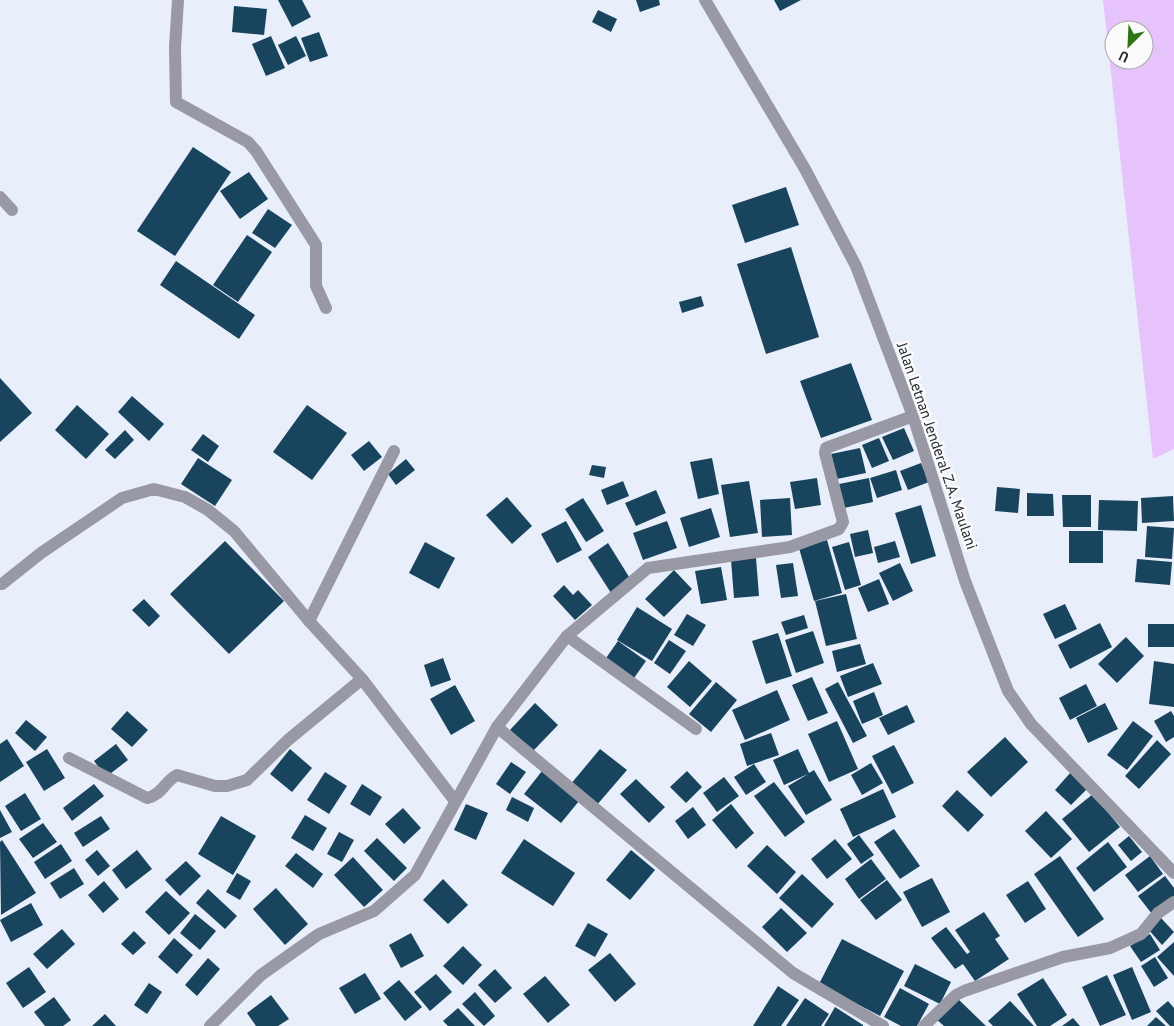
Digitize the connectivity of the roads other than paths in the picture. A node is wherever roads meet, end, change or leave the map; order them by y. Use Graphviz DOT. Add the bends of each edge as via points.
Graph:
graph roads {
  1 [pos="178,0"];
  2 [pos="705,0"];
  3 [pos="0,197"];
  4 [pos="12,210"];
  5 [pos="326,308"];
  6 [pos="913,416"];
  7 [pos="394,451"];
  8 [pos="2,584"];
  9 [pos="310,622"];
  10 [pos="567,636"];
  11 [pos="362,679"];
  12 [pos="496,727"];
  13 [pos="696,729"];
  14 [pos="69,758"];
  15 [pos="455,801"];
  16 [pos="1174,873"];
  17 [pos="1174,902"];
  18 [pos="210,1026"];
  19 [pos="883,1026"];
  20 [pos="924,1026"];
  1 -- 5 [label="street" via="176,102 248,142 256,151 316,245 316,286"];
  2 -- 6 [label="street, Jalan Letnan Jenderal Z.A. Maulani" via="805,169 856,266"];
  3 -- 4 [label="street"];
  6 -- 10 [label="street" via="826,448 843,522 839,529 790,547 648,568"];
  6 -- 16 [label="street, Jalan Letnan Jenderal Z.A. Maulani" via="965,581 1008,690 1031,724"];
  7 -- 9 [label="street"];
  8 -- 9 [label="street" via="122,498 154,489 185,497 234,531"];
  9 -- 11 [label="street"];
  10 -- 12 [label="street"];
  10 -- 13 [label="street"];
  11 -- 14 [label="street" via="288,740 247,780 227,786 215,786 176,775 156,796 147,798"];
  11 -- 15 [label="street"];
  12 -- 15 [label="street"];
  12 -- 19 [label="street" via="793,973"];
  15 -- 18 [label="street" via="415,875 374,911 319,934 261,975"];
  17 -- 20 [label="street" via="1158,913 1141,934 1110,948 1063,957 964,991"];
}
